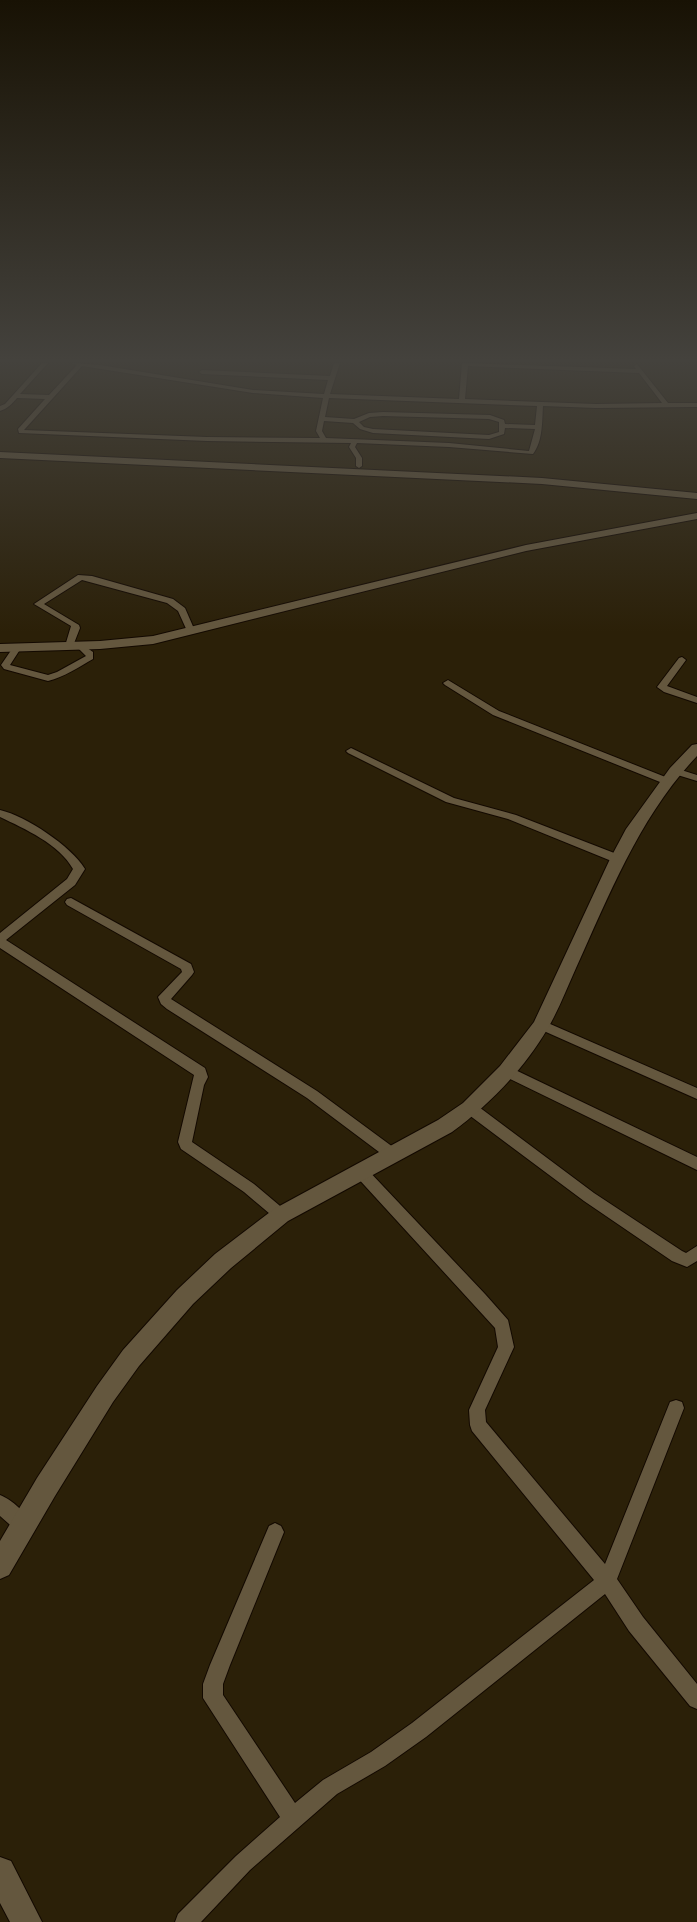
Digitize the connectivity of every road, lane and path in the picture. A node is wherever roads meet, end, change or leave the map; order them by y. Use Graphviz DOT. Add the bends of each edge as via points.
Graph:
graph roads {
  1 [pos="60,453"];
  2 [pos="356,453"];
  3 [pos="0,455"];
  4 [pos="359,466"];
  5 [pos="697,490"];
  6 [pos="697,496"];
  7 [pos="697,516"];
  8 [pos="192,631"];
  9 [pos="75,646"];
  10 [pos="0,648"];
  11 [pos="17,648"];
  12 [pos="682,660"];
  13 [pos="448,683"];
  14 [pos="697,700"];
  15 [pos="697,748"];
  16 [pos="351,751"];
  17 [pos="672,776"];
  18 [pos="697,778"];
  19 [pos="0,813"];
  20 [pos="618,859"];
  21 [pos="71,902"];
  22 [pos="0,941"];
  23 [pos="541,1025"];
  24 [pos="507,1071"];
  25 [pos="697,1094"];
  26 [pos="470,1108"];
  27 [pos="392,1154"];
  28 [pos="697,1164"];
  29 [pos="360,1171"];
  30 [pos="281,1215"];
  31 [pos="697,1253"];
  32 [pos="676,1408"];
  33 [pos="0,1504"];
  34 [pos="22,1525"];
  35 [pos="274,1532"];
  36 [pos="0,1566"];
  37 [pos="607,1581"];
  38 [pos="697,1699"];
  39 [pos="293,1818"];
  40 [pos="0,1872"];
  41 [pos="27,1922"];
  42 [pos="186,1922"];
  1 -- 4 [label="street"];
  2 -- 4 [label="street"];
  3 -- 6 [label="street" via="542,481"];
  4 -- 5 [label="street" via="525,475"];
  7 -- 8 [label="street" via="526,548"];
  8 -- 9 [label="street" via="143,641"];
  8 -- 9 [label="street" via="182,610 170,601 81,577 38,604 75,625"];
  9 -- 11 [label="street"];
  9 -- 11 [label="street" via="90,654 90,657 48,678 7,667"];
  10 -- 11 [label="street"];
  12 -- 14 [label="street" via="662,687"];
  13 -- 17 [label="street" via="496,713"];
  15 -- 17 [label="street"];
  16 -- 20 [label="street" via="450,800 512,817"];
  17 -- 18 [label="street"];
  17 -- 20 [label="street" via="646,809"];
  19 -- 22 [label="street" via="46,838 69,855 79,869 70,882"];
  20 -- 23 [label="street"];
  21 -- 27 [label="street" via="187,967 188,972 164,997 165,1001 353,1122"];
  22 -- 30 [label="street" via="200,1072 186,1145 249,1188"];
  23 -- 24 [label="street"];
  23 -- 25 [label="street"];
  24 -- 26 [label="street"];
  24 -- 28 [label="street"];
  26 -- 27 [label="street" via="445,1126"];
  26 -- 31 [label="street" via="588,1197 677,1256 687,1260"];
  27 -- 29 [label="street"];
  29 -- 30 [label="street"];
  29 -- 37 [label="street" via="502,1325 506,1347 477,1410 478,1425"];
  30 -- 34 [label="street" via="223,1261 186,1297 131,1358 104,1394"];
  32 -- 37 [label="street"];
  33 -- 34 [label="street"];
  34 -- 36 [label="street"];
  35 -- 39 [label="street" via="213,1684 213,1698"];
  37 -- 38 [label="street" via="636,1624"];
  37 -- 39 [label="street" via="419,1730 378,1759 330,1787"];
  39 -- 42 [label="street"];
  40 -- 41 [label="street"];
}
